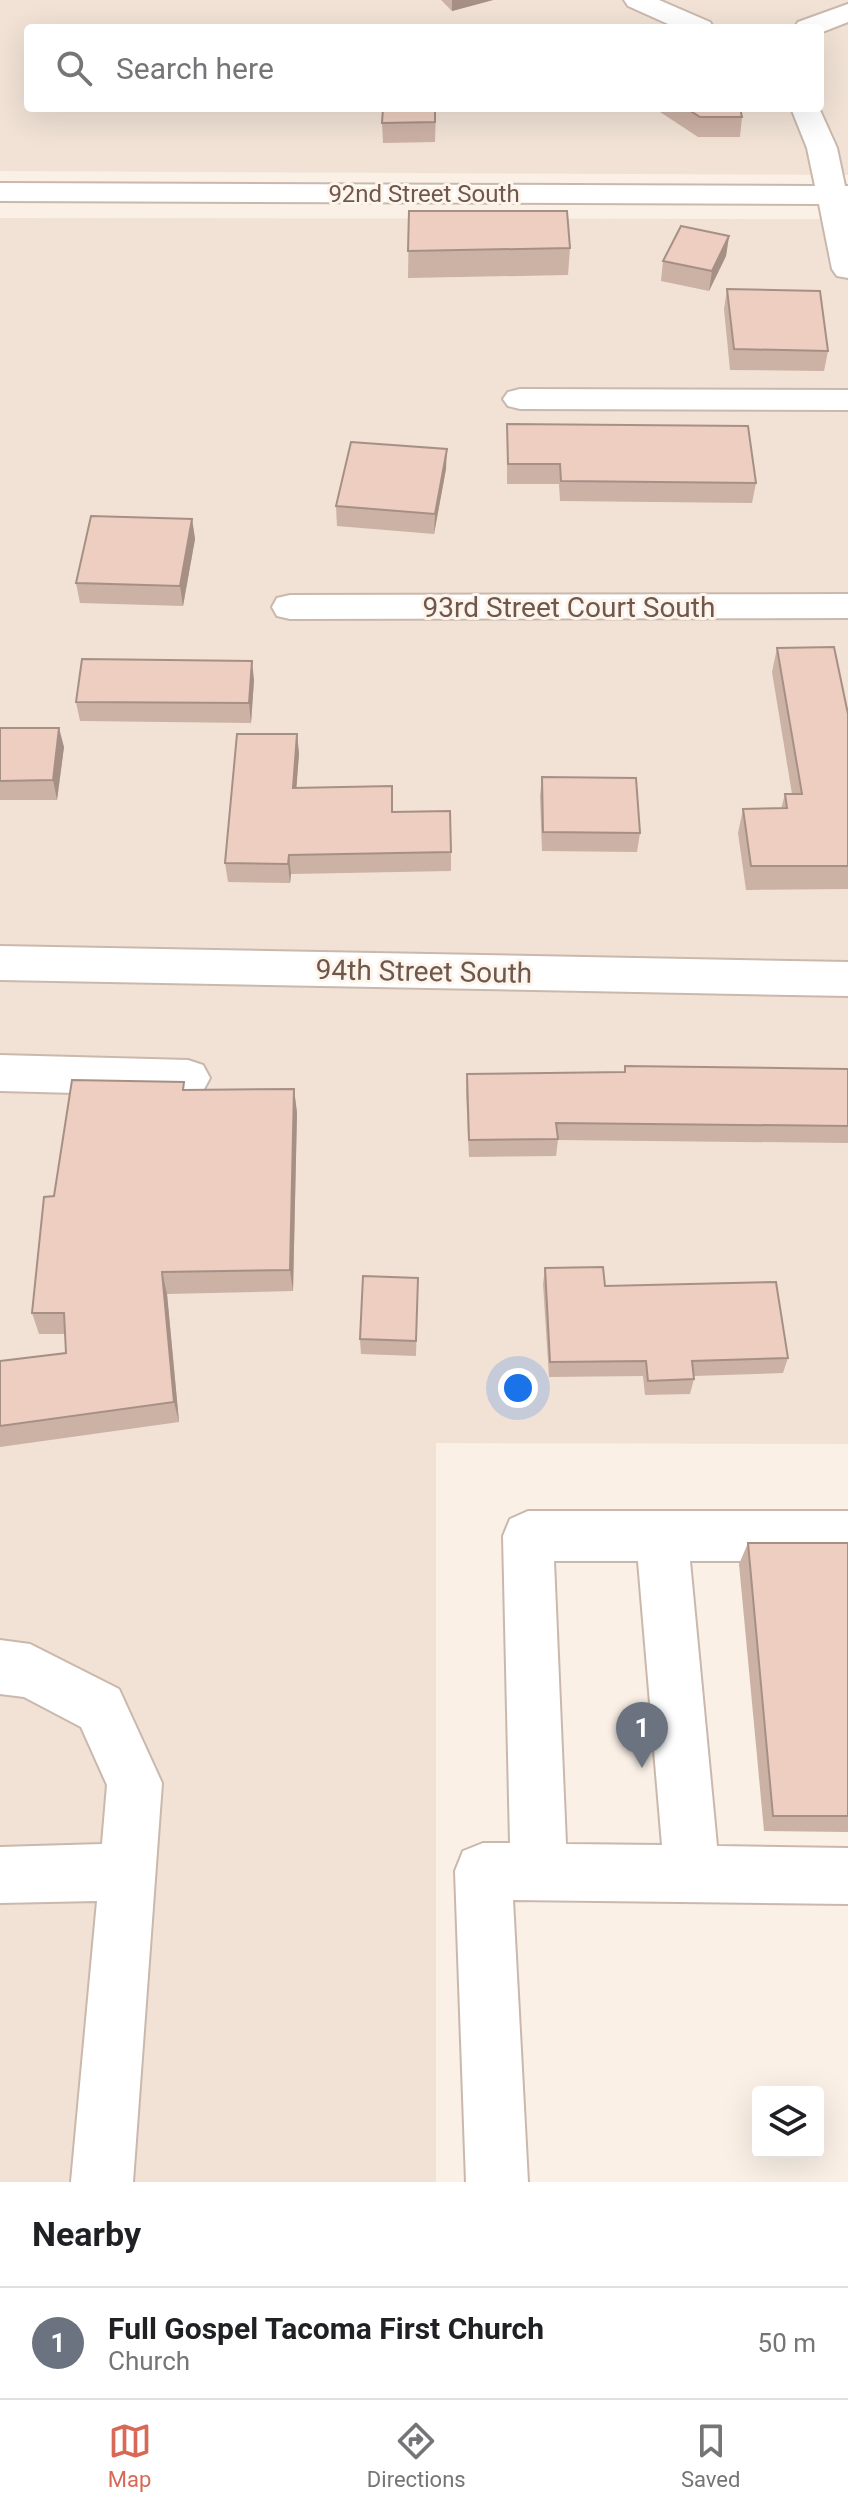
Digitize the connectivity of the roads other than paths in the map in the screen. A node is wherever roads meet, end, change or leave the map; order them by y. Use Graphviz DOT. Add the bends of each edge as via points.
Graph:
graph roads {
  1 [pos="637,0"];
  2 [pos="848,12"];
  3 [pos="691,24"];
  4 [pos="818,24"];
  5 [pos="807,112"];
  6 [pos="0,192"];
  7 [pos="840,195"];
  8 [pos="848,269"];
  9 [pos="520,399"];
  10 [pos="848,400"];
  11 [pos="848,606"];
  12 [pos="290,607"];
  13 [pos="0,963"];
  14 [pos="848,979"];
  15 [pos="0,1073"];
  16 [pos="188,1078"];
  17 [pos="662,1536"];
  18 [pos="848,1536"];
  19 [pos="0,1667"];
  20 [pos="128,1872"];
  21 [pos="539,1872"];
  22 [pos="692,1874"];
  23 [pos="0,1875"];
  24 [pos="848,1876"];
  25 [pos="102,2182"];
  26 [pos="497,2182"];
  1 -- 3 [label="street"];
  2 -- 4 [label="street"];
  5 -- 7 [label="street"];
  6 -- 7 [label="street, 92nd Street South"];
  7 -- 8 [label="street"];
  9 -- 10 [label="street"];
  11 -- 12 [label="street, 93rd Street Court South"];
  13 -- 14 [label="street, 94th Street South"];
  15 -- 16 [label="street"];
  17 -- 18 [label="street"];
  17 -- 21 [label="street" via="528,1536"];
  17 -- 22 [label="street"];
  19 -- 20 [label="street" via="30,1671 100,1708 135,1783"];
  20 -- 23 [label="street"];
  20 -- 25 [label="street"];
  21 -- 22 [label="street"];
  21 -- 26 [label="street" via="483,1871"];
  22 -- 24 [label="street"];
}
